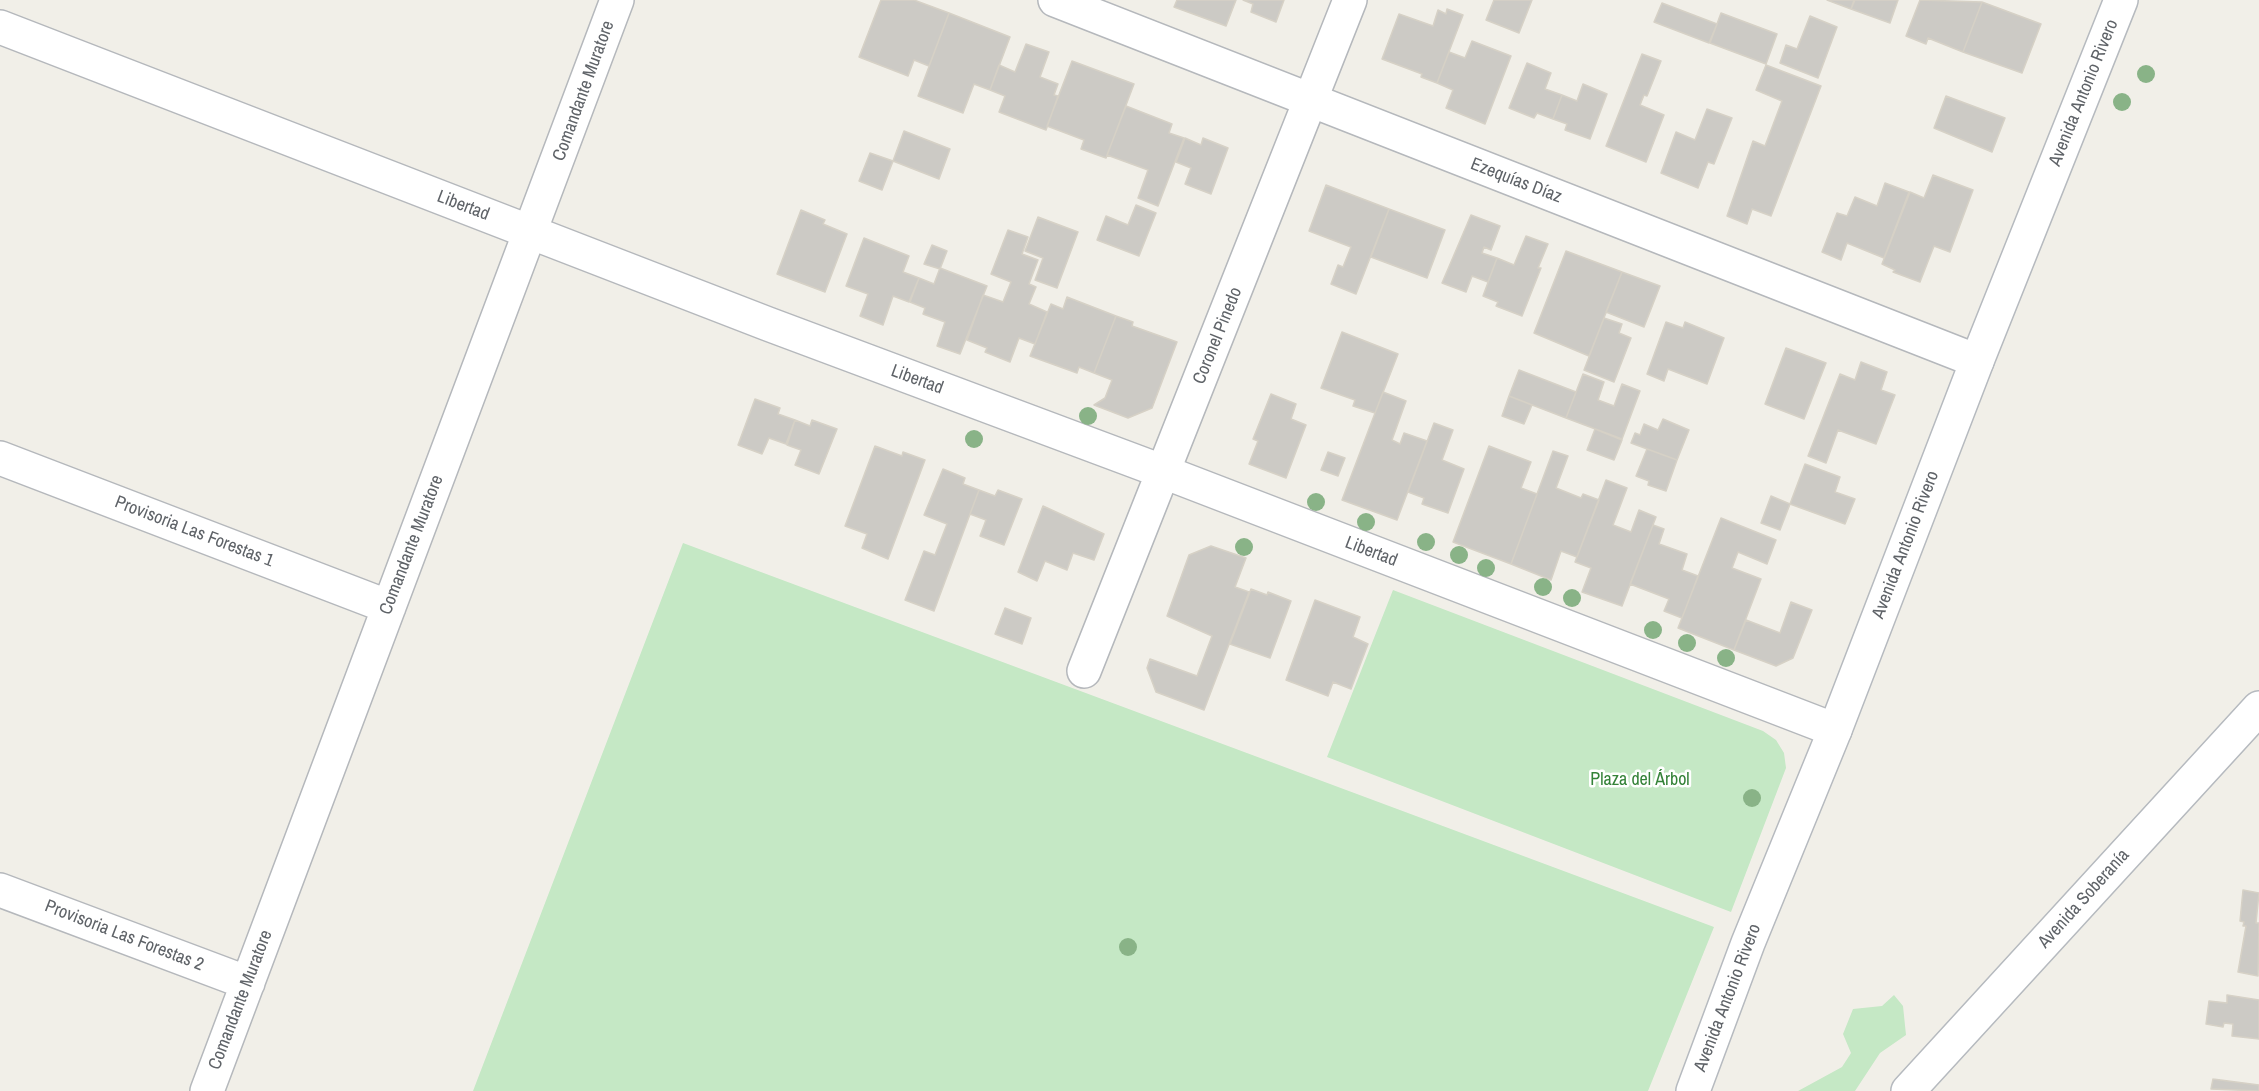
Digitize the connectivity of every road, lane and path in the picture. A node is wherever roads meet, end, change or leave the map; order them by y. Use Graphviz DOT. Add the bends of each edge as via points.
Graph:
graph roads {
  1 [pos="617,0"];
  2 [pos="1055,0"];
  3 [pos="1350,0"];
  4 [pos="2121,0"];
  5 [pos="0,27"];
  6 [pos="1311,101"];
  7 [pos="531,232"];
  8 [pos="1977,361"];
  9 [pos="0,458"];
  10 [pos="1164,472"];
  11 [pos="389,607"];
  12 [pos="1084,671"];
  13 [pos="2259,708"];
  14 [pos="1835,730"];
  15 [pos="0,890"];
  16 [pos="248,983"];
  17 [pos="207,1091"];
  18 [pos="1693,1091"];
  19 [pos="1908,1091"];
  1 -- 7 [label="street, Comandante Muratore"];
  2 -- 6 [label="street, Ezequías Díaz"];
  3 -- 6 [label="street, Coronel Pinedo"];
  4 -- 8 [label="street, Avenida Antonio Rivero"];
  5 -- 7 [label="street, Libertad"];
  6 -- 8 [label="street, Ezequías Díaz"];
  6 -- 10 [label="street, Coronel Pinedo"];
  7 -- 10 [label="street, Libertad"];
  7 -- 11 [label="street, Comandante Muratore"];
  8 -- 14 [label="street, Avenida Antonio Rivero"];
  9 -- 11 [label="street, Provisoria Las Forestas 1"];
  10 -- 12 [label="street, Coronel Pinedo"];
  10 -- 14 [label="street, Libertad"];
  11 -- 16 [label="street, Comandante Muratore"];
  13 -- 19 [label="street, Avenida Soberanía"];
  14 -- 18 [label="street, Avenida Antonio Rivero"];
  15 -- 16 [label="street, Provisoria Las Forestas 2"];
  16 -- 17 [label="street, Comandante Muratore"];
}
